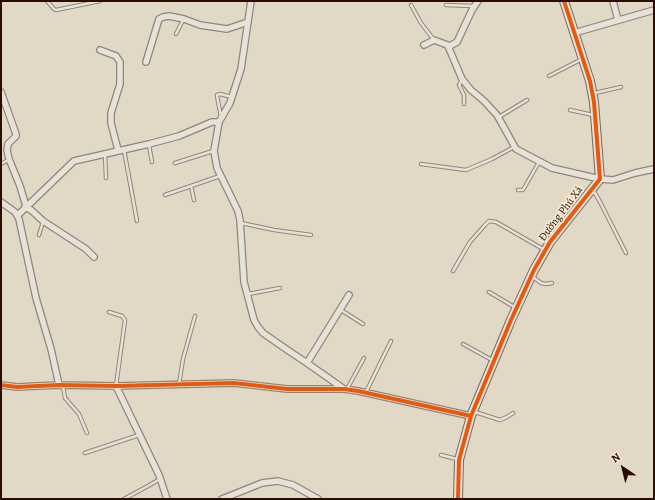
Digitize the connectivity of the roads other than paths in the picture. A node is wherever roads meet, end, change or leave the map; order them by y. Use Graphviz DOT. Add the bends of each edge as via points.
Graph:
graph roads {
  1 [pos="48,1"];
  2 [pos="100,1"];
  3 [pos="251,1"];
  4 [pos="478,1"];
  5 [pos="564,1"];
  6 [pos="613,1"];
  7 [pos="411,5"];
  8 [pos="446,5"];
  9 [pos="474,6"];
  10 [pos="654,10"];
  11 [pos="184,19"];
  12 [pos="618,20"];
  13 [pos="248,22"];
  14 [pos="574,33"];
  15 [pos="176,34"];
  16 [pos="434,40"];
  17 [pos="424,45"];
  18 [pos="448,46"];
  19 [pos="100,50"];
  20 [pos="582,58"];
  21 [pos="146,62"];
  22 [pos="549,76"];
  23 [pos="462,79"];
  24 [pos="621,87"];
  25 [pos="1,92"];
  26 [pos="592,94"];
  27 [pos="232,97"];
  28 [pos="527,100"];
  29 [pos="464,104"];
  30 [pos="570,110"];
  31 [pos="595,116"];
  32 [pos="498,117"];
  33 [pos="220,120"];
  34 [pos="149,144"];
  35 [pos="514,147"];
  36 [pos="124,149"];
  37 [pos="118,150"];
  38 [pos="214,151"];
  39 [pos="105,153"];
  40 [pos="9,159"];
  41 [pos="152,162"];
  42 [pos="539,162"];
  43 [pos="175,163"];
  44 [pos="1,164"];
  45 [pos="421,164"];
  46 [pos="654,170"];
  47 [pos="220,176"];
  48 [pos="106,178"];
  49 [pos="600,179"];
  50 [pos="192,186"];
  51 [pos="592,188"];
  52 [pos="518,190"];
  53 [pos="165,195"];
  54 [pos="194,200"];
  55 [pos="1,202"];
  56 [pos="26,207"];
  57 [pos="18,215"];
  58 [pos="137,220"];
  59 [pos="43,221"];
  60 [pos="240,223"];
  61 [pos="39,235"];
  62 [pos="311,235"];
  63 [pos="545,251"];
  64 [pos="626,253"];
  65 [pos="94,257"];
  66 [pos="454,271"];
  67 [pos="532,275"];
  68 [pos="552,283"];
  69 [pos="280,288"];
  70 [pos="489,292"];
  71 [pos="248,294"];
  72 [pos="349,294"];
  73 [pos="340,309"];
  74 [pos="516,309"];
  75 [pos="109,312"];
  76 [pos="194,316"];
  77 [pos="363,324"];
  78 [pos="390,341"];
  79 [pos="463,344"];
  80 [pos="364,358"];
  81 [pos="494,361"];
  82 [pos="307,363"];
  83 [pos="179,384"];
  84 [pos="1,385"];
  85 [pos="61,385"];
  86 [pos="116,386"];
  87 [pos="345,390"];
  88 [pos="366,392"];
  89 [pos="513,412"];
  90 [pos="472,414"];
  91 [pos="87,432"];
  92 [pos="140,435"];
  93 [pos="85,453"];
  94 [pos="441,455"];
  95 [pos="459,460"];
  96 [pos="160,478"];
  97 [pos="124,499"];
  98 [pos="167,499"];
  99 [pos="222,499"];
  100 [pos="318,499"];
  101 [pos="458,499"];
  1 -- 2 [label="lane" via="56,10"];
  3 -- 13 [label="street"];
  4 -- 9 [label="street"];
  5 -- 14 [label="street"];
  6 -- 12 [label="street"];
  7 -- 16 [label="lane"];
  8 -- 9 [label="lane"];
  9 -- 18 [label="street" via="457,42"];
  10 -- 12 [label="street"];
  11 -- 13 [label="street" via="200,25 228,29"];
  11 -- 15 [label="lane"];
  11 -- 21 [label="street" via="169,16 160,19"];
  12 -- 14 [label="street"];
  13 -- 27 [label="street" via="241,69"];
  14 -- 20 [label="street"];
  16 -- 17 [label="street"];
  16 -- 18 [label="street"];
  18 -- 23 [label="street"];
  19 -- 37 [label="street" via="116,56 120,62 120,84 111,113"];
  20 -- 22 [label="lane"];
  20 -- 26 [label="street"];
  23 -- 29 [label="lane" via="459,84 464,95"];
  23 -- 32 [label="street"];
  24 -- 26 [label="lane"];
  25 -- 40 [label="street" via="16,134 8,144"];
  26 -- 31 [label="street"];
  27 -- 33 [label="street"];
  27 -- 33 [label="lane" via="220,94 217,96"];
  28 -- 32 [label="lane"];
  30 -- 31 [label="lane"];
  31 -- 49 [label="street"];
  32 -- 35 [label="street"];
  33 -- 34 [label="street" via="179,136"];
  33 -- 38 [label="street"];
  34 -- 36 [label="street"];
  34 -- 41 [label="lane"];
  35 -- 42 [label="street"];
  35 -- 45 [label="lane" via="466,170"];
  36 -- 37 [label="street"];
  36 -- 58 [label="lane"];
  37 -- 39 [label="street"];
  38 -- 43 [label="lane"];
  38 -- 47 [label="street" via="216,168"];
  39 -- 48 [label="lane"];
  39 -- 56 [label="street" via="71,163"];
  40 -- 44 [label="lane"];
  40 -- 56 [label="street"];
  42 -- 49 [label="street" via="552,168"];
  42 -- 52 [label="lane" via="523,190"];
  46 -- 49 [label="street" via="613,180"];
  47 -- 50 [label="lane"];
  47 -- 60 [label="street" via="238,211"];
  49 -- 51 [label="street, Đường Phú Xá"];
  50 -- 53 [label="lane"];
  50 -- 54 [label="lane"];
  51 -- 63 [label="street, Đường Phú Xá"];
  51 -- 64 [label="lane"];
  55 -- 57 [label="street"];
  56 -- 57 [label="street"];
  56 -- 59 [label="street"];
  57 -- 85 [label="street" via="34,291"];
  59 -- 61 [label="lane"];
  59 -- 65 [label="street"];
  60 -- 62 [label="lane"];
  60 -- 71 [label="street" via="244,282"];
  63 -- 66 [label="lane" via="496,222 489,221 470,242"];
  63 -- 67 [label="street, Đường Phú Xá"];
  67 -- 68 [label="lane" via="541,283"];
  67 -- 74 [label="street, Đường Phú Xá"];
  69 -- 71 [label="lane"];
  70 -- 74 [label="lane"];
  71 -- 82 [label="street" via="254,320 263,333"];
  72 -- 73 [label="street"];
  73 -- 77 [label="lane"];
  73 -- 82 [label="street"];
  74 -- 81 [label="street, Đường Phú Xá"];
  75 -- 86 [label="lane" via="122,316 125,320"];
  76 -- 83 [label="lane"];
  78 -- 88 [label="lane"];
  79 -- 81 [label="lane"];
  80 -- 87 [label="lane"];
  81 -- 90 [label="street, Đường Phú Xá"];
  82 -- 87 [label="street"];
  83 -- 86 [label="street"];
  83 -- 87 [label="street" via="234,383 287,389"];
  84 -- 85 [label="street"];
  85 -- 86 [label="street"];
  85 -- 91 [label="lane" via="65,398 79,414"];
  86 -- 92 [label="street"];
  87 -- 88 [label="street"];
  88 -- 90 [label="street"];
  89 -- 90 [label="lane" via="500,420"];
  90 -- 95 [label="street, Đường Phú Xá"];
  92 -- 93 [label="lane"];
  92 -- 96 [label="street"];
  94 -- 95 [label="lane"];
  95 -- 101 [label="street, Đường Phú Xá"];
  96 -- 97 [label="lane"];
  96 -- 98 [label="street"];
  99 -- 100 [label="street" via="262,483 278,481 294,485"];
}
